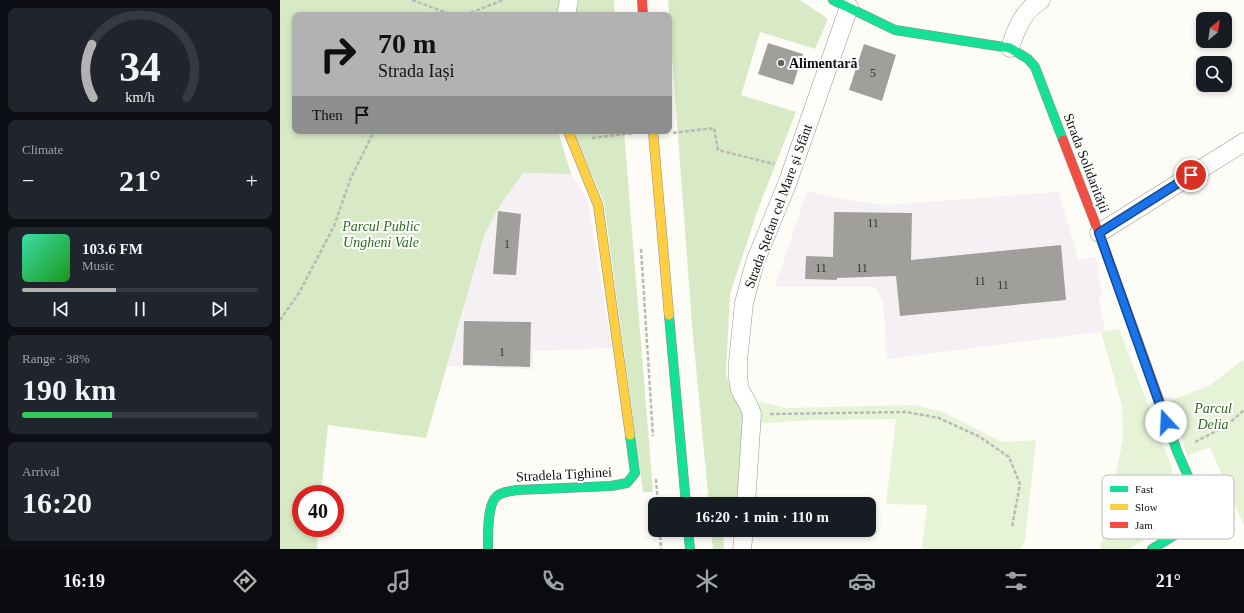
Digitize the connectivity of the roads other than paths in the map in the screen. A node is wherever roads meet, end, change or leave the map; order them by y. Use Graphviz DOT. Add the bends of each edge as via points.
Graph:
graph roads {
  1 [pos="569,0"];
  2 [pos="642,0"];
  3 [pos="1041,0"];
  4 [pos="841,3"];
  5 [pos="567,12"];
  6 [pos="643,12"];
  7 [pos="1010,48"];
  8 [pos="569,134"];
  9 [pos="653,134"];
  10 [pos="1244,142"];
  11 [pos="1099,233"];
  12 [pos="1187,475"];
  13 [pos="685,497"];
  14 [pos="746,497"];
  15 [pos="689,537"];
  16 [pos="743,537"];
  17 [pos="1167,539"];
  18 [pos="488,549"];
  19 [pos="690,549"];
  20 [pos="742,549"];
  21 [pos="1152,549"];
  1 -- 5 [label="street"];
  2 -- 6 [label="street"];
  3 -- 7 [label="street" via="1032,5 1022,18"];
  4 -- 7 [label="street, Strada Solidarității" via="895,30"];
  4 -- 14 [label="street, Strada Ștefan cel Mare și Sfânt" via="787,184 755,262 744,302 738,378 740,390 752,414"];
  7 -- 11 [label="street, Strada Solidarității" via="1028,59 1035,67"];
  8 -- 18 [label="street, Stradela Tighinei" via="598,205 635,473 628,483 611,486 516,490 503,493 495,498 493,503"];
  9 -- 13 [label="street"];
  10 -- 11 [label="street"];
  11 -- 12 [label="street, Strada Solidarității"];
  15 -- 19 [label="street"];
  16 -- 20 [label="street"];
  17 -- 21 [label="street, Strada Solidarității"];
}
